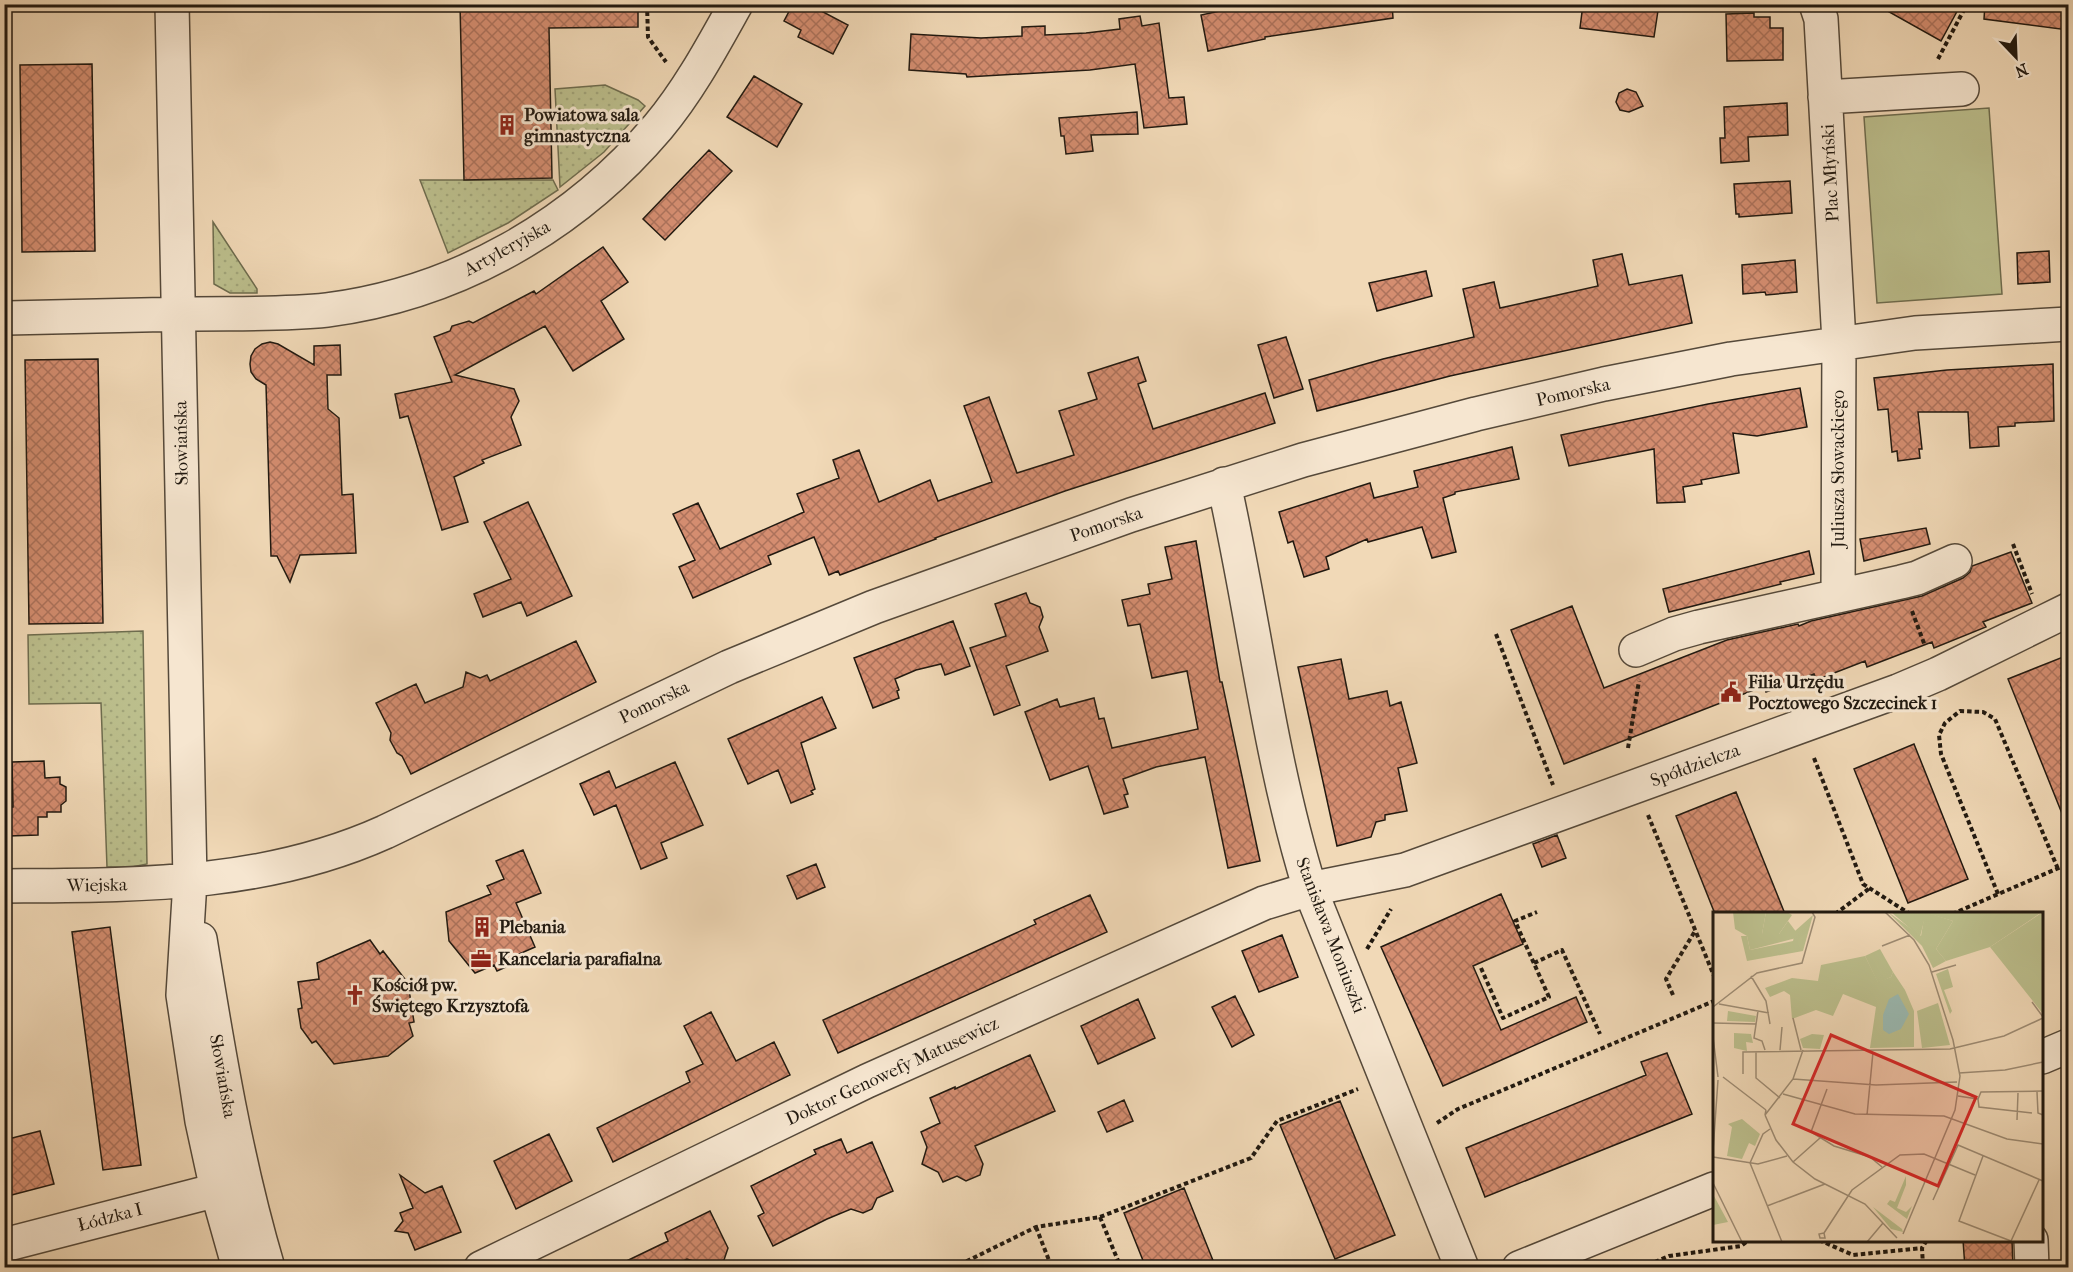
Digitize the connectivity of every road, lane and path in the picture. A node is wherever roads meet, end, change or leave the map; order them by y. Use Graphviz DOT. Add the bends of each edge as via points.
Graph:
graph roads {
  1 [pos="172,4"];
  2 [pos="647,4"];
  3 [pos="736,4"];
  4 [pos="1816,4"];
  5 [pos="1967,4"];
  6 [pos="667,63"];
  7 [pos="1962,89"];
  8 [pos="1921,91"];
  9 [pos="1826,97"];
  10 [pos="178,314"];
  11 [pos="4,318"];
  12 [pos="2068,324"];
  13 [pos="1839,342"];
  14 [pos="1224,484"];
  15 [pos="2013,544"];
  16 [pos="1955,561"];
  17 [pos="1901,582"];
  18 [pos="1838,596"];
  19 [pos="2033,597"];
  20 [pos="2068,610"];
  21 [pos="1496,634"];
  22 [pos="1636,650"];
  23 [pos="1927,651"];
  24 [pos="1628,748"];
  25 [pos="1814,758"];
  26 [pos="1637,786"];
  27 [pos="1564,813"];
  28 [pos="2068,864"];
  29 [pos="2058,868"];
  30 [pos="190,881"];
  31 [pos="4,886"];
  32 [pos="1870,888"];
  33 [pos="1310,889"];
  34 [pos="1998,894"];
  35 [pos="1391,909"];
  36 [pos="1537,912"];
  37 [pos="1838,912"];
  38 [pos="1907,912"];
  39 [pos="1957,912"];
  40 [pos="1695,930"];
  41 [pos="1364,953"];
  42 [pos="1534,963"];
  43 [pos="1481,968"];
  44 [pos="1713,974"];
  45 [pos="1672,995"];
  46 [pos="1713,1001"];
  47 [pos="1600,1034"];
  48 [pos="2068,1046"];
  49 [pos="2043,1056"];
  50 [pos="1360,1088"];
  51 [pos="1435,1125"];
  52 [pos="1713,1189"];
  53 [pos="216,1191"];
  54 [pos="1100,1217"];
  55 [pos="1036,1227"];
  56 [pos="1746,1242"];
  57 [pos="1824,1242"];
  58 [pos="1926,1242"];
  59 [pos="2031,1242"];
  60 [pos="4,1245"];
  61 [pos="1922,1248"];
  62 [pos="1923,1266"];
  63 [pos="238,1268"];
  64 [pos="268,1268"];
  65 [pos="481,1268"];
  66 [pos="954,1268"];
  67 [pos="1052,1268"];
  68 [pos="1120,1268"];
  69 [pos="1462,1268"];
  70 [pos="1519,1268"];
  71 [pos="1641,1268"];
  72 [pos="2032,1268"];
  1 -- 10 [label="street, Słowiańska"];
  2 -- 6 [label="path" via="648,37"];
  3 -- 10 [label="street, Artyleryjska" via="697,74 658,126 614,174 542,231 509,250 445,280 367,303 292,312"];
  4 -- 9 [label="street, Plac Młyński" via="1821,19"];
  5 -- 8 [label="path"];
  7 -- 8 [label="street"];
  8 -- 9 [label="street"];
  9 -- 13 [label="street, Plac Młyński"];
  10 -- 11 [label="street, Artyleryjska"];
  10 -- 30 [label="street, Słowiańska"];
  12 -- 13 [label="street, Pomorska" via="1915,333"];
  13 -- 14 [label="street, Pomorska" via="1569,392 1372,440"];
  13 -- 18 [label="street, Juliusza Słowackiego"];
  14 -- 30 [label="street, Pomorska" via="885,603 729,667 362,843 286,867"];
  14 -- 33 [label="street, Stanisława Moniuszki" via="1265,703"];
  15 -- 19 [label="path"];
  16 -- 17 [label="street"];
  17 -- 18 [label="street"];
  17 -- 23 [label="path"];
  18 -- 22 [label="street" via="1699,627"];
  20 -- 26 [label="street, Spółdzielcza" via="1908,687"];
  21 -- 27 [label="path"];
  22 -- 24 [label="path" via="1642,664"];
  25 -- 32 [label="path" via="1863,884"];
  26 -- 27 [label="street, Spółdzielcza"];
  26 -- 40 [label="path"];
  27 -- 33 [label="street, Spółdzielcza" via="1405,870"];
  28 -- 29 [label="path"];
  29 -- 34 [label="path"];
  29 -- 34 [label="path" via="1995,719 1983,712 1960,711 1944,723 1939,735 1941,754"];
  30 -- 31 [label="street, Wiejska"];
  30 -- 53 [label="street, Słowiańska" via="183,995"];
  30 -- 64 [label="street, Słowiańska" via="230,1113"];
  32 -- 37 [label="path"];
  32 -- 38 [label="path"];
  33 -- 65 [label="street, Doktor Genowefy Matusewicz" via="1264,903 867,1081"];
  33 -- 69 [label="street, Stanisława Moniuszki"];
  34 -- 39 [label="path"];
  35 -- 41 [label="path"];
  36 -- 42 [label="path" via="1515,921"];
  40 -- 44 [label="path"];
  40 -- 45 [label="path" via="1666,979"];
  42 -- 43 [label="path" via="1549,997 1503,1018"];
  42 -- 47 [label="path" via="1563,950"];
  46 -- 51 [label="path" via="1458,1109"];
  48 -- 49 [label="street"];
  50 -- 54 [label="path" via="1277,1121 1251,1158"];
  52 -- 70 [label="street"];
  53 -- 60 [label="street, Łódzka I"];
  53 -- 63 [label="street, Słowiańska"];
  54 -- 55 [label="path"];
  54 -- 68 [label="path"];
  55 -- 66 [label="path"];
  55 -- 67 [label="path"];
  56 -- 71 [label="path" via="1669,1256"];
  57 -- 61 [label="path" via="1853,1255"];
  58 -- 61 [label="path"];
  59 -- 72 [label="street"];
  61 -- 62 [label="path"];
}
